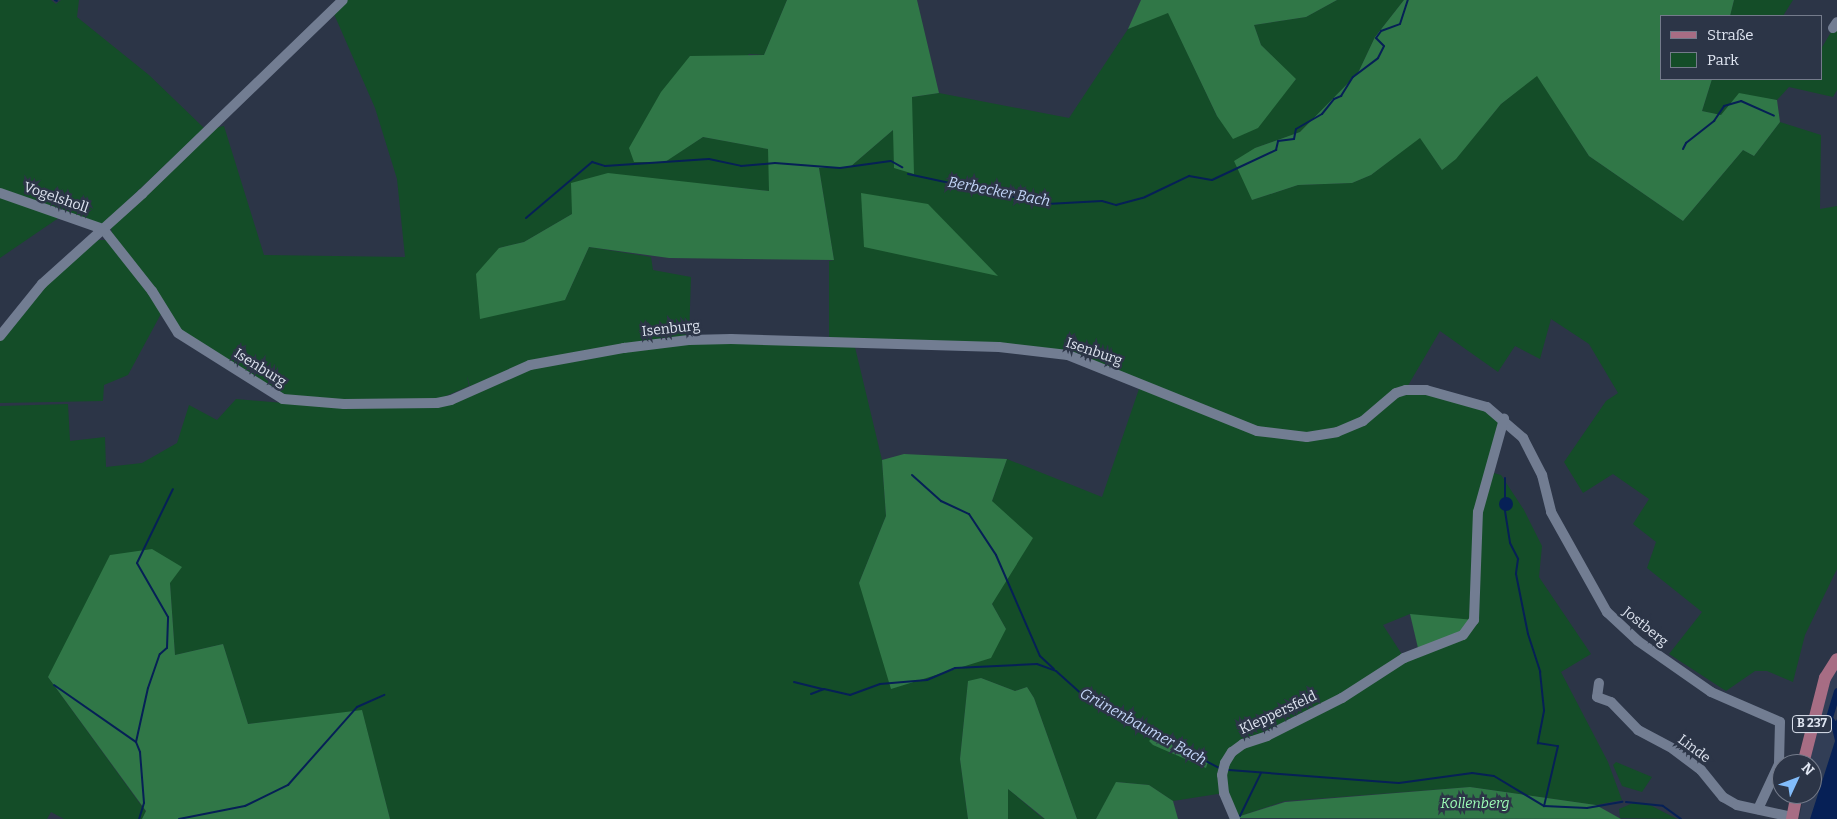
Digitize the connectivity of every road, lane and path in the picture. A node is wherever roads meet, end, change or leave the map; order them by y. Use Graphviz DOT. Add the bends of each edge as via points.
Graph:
graph roads {
  1 [pos="342,0"];
  2 [pos="0,193"];
  3 [pos="104,229"];
  4 [pos="0,336"];
  5 [pos="1504,419"];
  6 [pos="1307,437"];
  7 [pos="1837,659"];
  8 [pos="1599,683"];
  9 [pos="1806,754"];
  10 [pos="1795,804"];
  11 [pos="1758,809"];
  12 [pos="1792,818"];
  13 [pos="1234,819"];
  1 -- 3 [label="street"];
  2 -- 3 [label="street, Vogelsholl"];
  3 -- 4 [label="street" via="42,284"];
  3 -- 6 [label="street, Isenburg" via="152,291 178,333 283,398 344,404 437,403 451,400 530,365 688,340 911,344 1028,349 1068,355 1257,431"];
  5 -- 6 [label="street, Jostberg" via="1477,405 1426,390 1406,390 1396,393 1363,421 1337,432"];
  5 -- 11 [label="street, Jostberg" via="1523,438 1542,475 1550,512 1607,612 1638,641 1711,692 1780,722 1779,764"];
  5 -- 13 [label="street, Kleppersfeld" via="1478,512 1474,620 1463,635 1404,658 1342,698 1232,752 1222,775 1224,793"];
  7 -- 9 [label="main road, B 237" via="1826,678"];
  8 -- 11 [label="street, Linde" via="1597,697 1611,702 1638,730 1673,749 1701,770 1724,797 1737,806"];
  10 -- 12 [label="main road"];
  11 -- 12 [label="street, Linde"];
}
